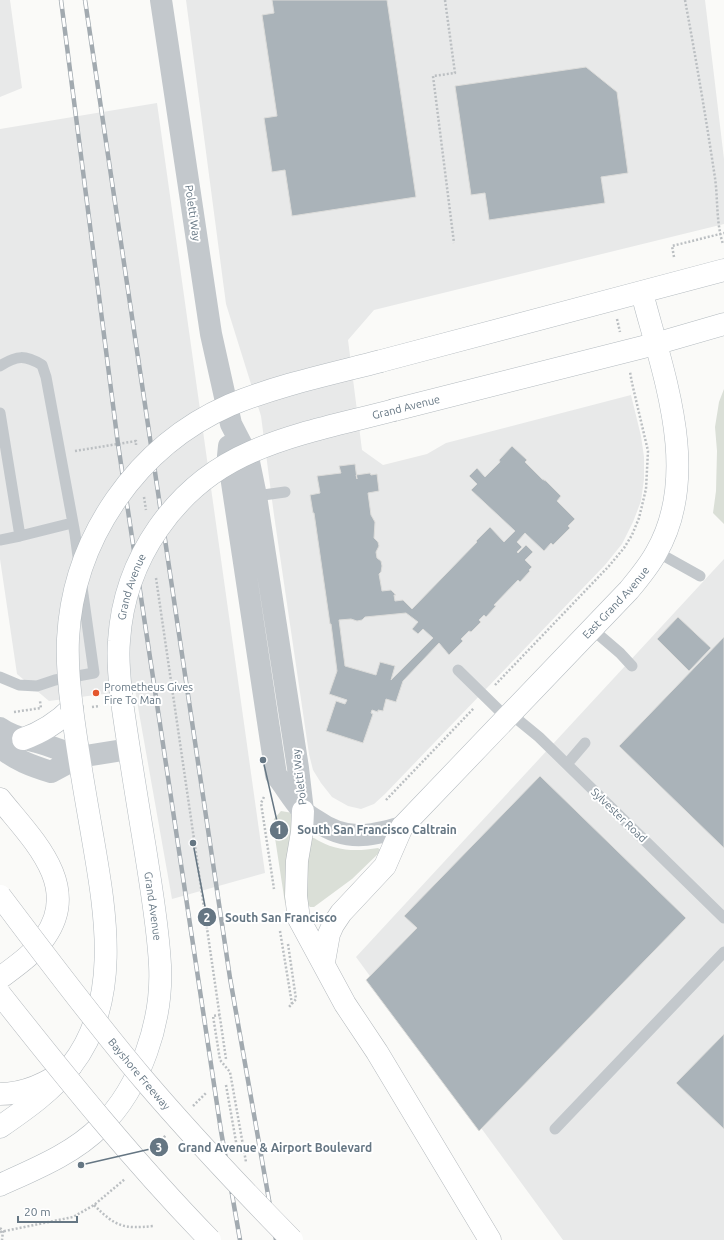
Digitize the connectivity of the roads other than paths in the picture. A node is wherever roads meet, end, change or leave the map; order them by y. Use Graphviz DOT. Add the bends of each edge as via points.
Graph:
graph roads {
  1 [pos="161,0"];
  2 [pos="724,270"];
  3 [pos="642,293"];
  4 [pos="724,324"];
  5 [pos="655,344"];
  6 [pos="0,366"];
  7 [pos="0,412"];
  8 [pos="232,424"];
  9 [pos="285,492"];
  10 [pos="256,496"];
  11 [pos="72,523"];
  12 [pos="20,536"];
  13 [pos="0,540"];
  14 [pos="657,552"];
  15 [pos="700,576"];
  16 [pos="592,629"];
  17 [pos="632,666"];
  18 [pos="458,670"];
  19 [pos="0,677"];
  20 [pos="72,708"];
  21 [pos="509,716"];
  22 [pos="0,728"];
  23 [pos="23,739"];
  24 [pos="585,743"];
  25 [pos="0,747"];
  26 [pos="129,749"];
  27 [pos="79,757"];
  28 [pos="567,764"];
  29 [pos="0,799"];
  30 [pos="303,811"];
  31 [pos="402,826"];
  32 [pos="0,896"];
  33 [pos="724,918"];
  34 [pos="724,952"];
  35 [pos="324,962"];
  36 [pos="0,978"];
  37 [pos="0,994"];
  38 [pos="72,1066"];
  39 [pos="0,1094"];
  40 [pos="0,1127"];
  41 [pos="555,1129"];
  42 [pos="0,1185"];
  43 [pos="210,1240"];
  44 [pos="292,1240"];
  45 [pos="490,1240"];
  1 -- 8 [label="street, Poletti Way" via="211,334"];
  2 -- 3 [label="main road"];
  3 -- 5 [label="main road, East Grand Avenue"];
  3 -- 20 [label="main road, bridge" via="279,388 229,406 183,432 140,470 115,501 91,542 80,572 70,614 68,663"];
  4 -- 5 [label="main road, Grand Avenue"];
  5 -- 14 [label="main road, East Grand Avenue" via="674,422 678,460 674,504"];
  5 -- 26 [label="main road, Grand Avenue, bridge" via="293,437 250,452 212,473 169,513 147,545 130,582 122,615 118,662"];
  6 -- 11 [label="lane" via="11,359 29,358 42,365"];
  7 -- 12 [label="lane"];
  8 -- 10 [label="street, Poletti Way" via="248,457"];
  8 -- 30 [label="street, Poletti Way" via="228,456 276,775"];
  9 -- 10 [label="lane"];
  10 -- 30 [label="street, Poletti Way"];
  11 -- 12 [label="lane"];
  11 -- 19 [label="lane" via="94,673 37,686 19,685"];
  12 -- 13 [label="lane"];
  14 -- 15 [label="lane"];
  14 -- 16 [label="main road, East Grand Avenue" via="629,590"];
  16 -- 17 [label="lane"];
  16 -- 21 [label="main road, East Grand Avenue"];
  18 -- 21 [label="lane, Sylvester Road"];
  20 -- 23 [label="main road" via="49,728"];
  20 -- 27 [label="main road"];
  21 -- 28 [label="lane, Sylvester Road" via="539,737"];
  21 -- 31 [label="main road, East Grand Avenue"];
  22 -- 23 [label="street"];
  23 -- 27 [label="street"];
  24 -- 28 [label="lane"];
  25 -- 27 [label="street" via="22,762 51,772"];
  26 -- 27 [label="street"];
  26 -- 42 [label="main road, Grand Avenue" via="153,900 160,966 157,1012 145,1058 133,1084 102,1126 72,1150"];
  27 -- 38 [label="main road" via="102,892 106,967 95,1022"];
  28 -- 33 [label="lane, Sylvester Road"];
  29 -- 36 [label="main road" via="43,853 52,870 58,894 53,923 45,937 33,951"];
  30 -- 31 [label="street, East Grand Avenue" via="323,826 355,836 376,834"];
  30 -- 35 [label="main road" via="296,896 299,919"];
  31 -- 35 [label="main road" via="385,866 333,925"];
  32 -- 44 [label="main road, Bayshore Freeway, bridge" via="88,1012 143,1079"];
  34 -- 41 [label="lane"];
  35 -- 45 [label="main road" via="345,1004 377,1052"];
  37 -- 43 [label="main road, bridge" via="98,1115"];
  38 -- 39 [label="main road" via="38,1087 12,1094"];
  38 -- 40 [label="main road" via="31,1106"];
}
